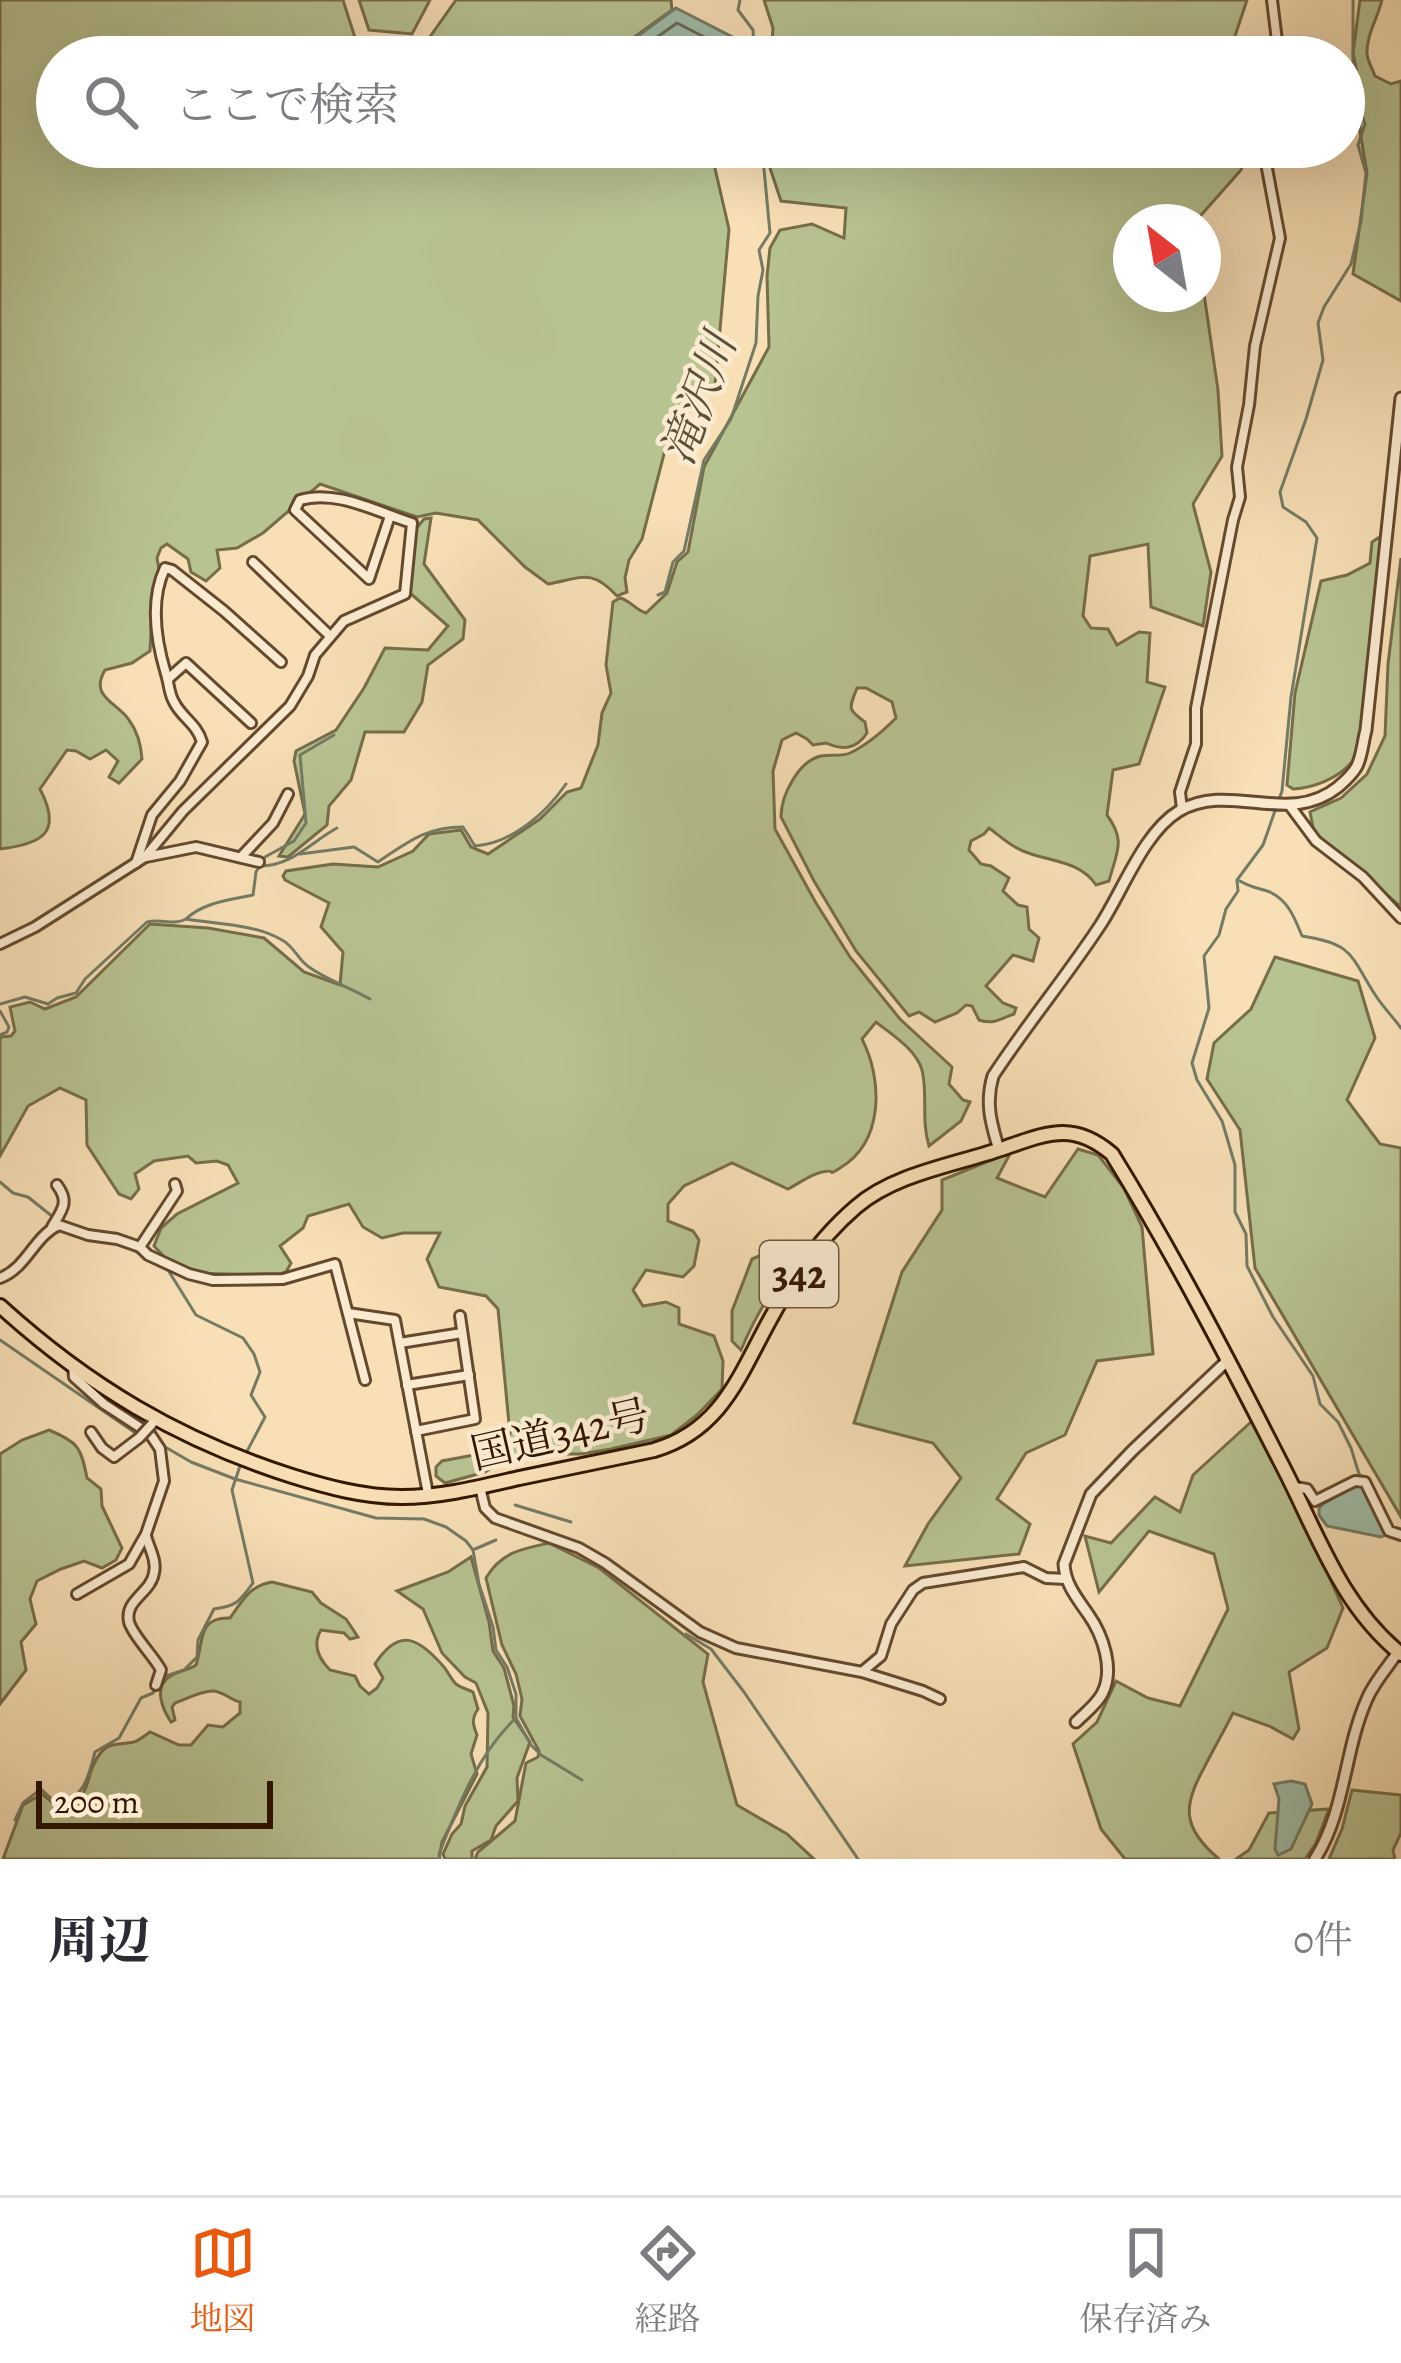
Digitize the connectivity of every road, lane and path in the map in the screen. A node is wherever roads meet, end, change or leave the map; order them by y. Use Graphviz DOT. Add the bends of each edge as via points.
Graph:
graph roads {
  1 [pos="1272,0"];
  2 [pos="1276,36"];
  3 [pos="1267,168"];
  4 [pos="1401,398"];
  5 [pos="391,516"];
  6 [pos="253,562"];
  7 [pos="330,636"];
  8 [pos="281,662"];
  9 [pos="168,679"];
  10 [pos="250,723"];
  11 [pos="288,794"];
  12 [pos="1291,806"];
  13 [pos="1182,809"];
  14 [pos="145,857"];
  15 [pos="239,858"];
  16 [pos="259,862"];
  17 [pos="136,864"];
  18 [pos="1401,918"];
  19 [pos="0,944"];
  20 [pos="999,1150"];
  21 [pos="175,1184"];
  22 [pos="57,1185"];
  23 [pos="51,1228"];
  24 [pos="140,1247"];
  25 [pos="0,1279"];
  26 [pos="0,1306"];
  27 [pos="348,1312"];
  28 [pos="460,1316"];
  29 [pos="462,1333"];
  30 [pos="400,1343"];
  31 [pos="1228,1360"];
  32 [pos="73,1367"];
  33 [pos="469,1375"];
  34 [pos="365,1380"];
  35 [pos="407,1385"];
  36 [pos="154,1422"];
  37 [pos="416,1431"];
  38 [pos="92,1432"];
  39 [pos="1294,1486"];
  40 [pos="481,1487"];
  41 [pos="428,1496"];
  42 [pos="146,1534"];
  43 [pos="1401,1535"];
  44 [pos="1066,1579"];
  45 [pos="77,1594"];
  46 [pos="1400,1653"];
  47 [pos="862,1672"];
  48 [pos="156,1684"];
  49 [pos="940,1699"];
  50 [pos="1076,1722"];
  51 [pos="1315,1859"];
  1 -- 2 [label="street"];
  3 -- 13 [label="street" via="1280,238 1255,346 1240,497"];
  4 -- 12 [label="street" via="1357,766 1328,795"];
  5 -- 5 [label="street" via="331,496 300,500 295,510 369,579"];
  5 -- 7 [label="street" via="412,523 405,595 344,621"];
  6 -- 7 [label="street"];
  7 -- 14 [label="street" via="290,706"];
  8 -- 9 [label="street" via="167,567 156,614"];
  9 -- 10 [label="street" via="186,663"];
  9 -- 17 [label="street" via="174,704 202,742 152,815"];
  11 -- 15 [label="street"];
  12 -- 13 [label="street" via="1218,800"];
  12 -- 18 [label="street" via="1316,841"];
  13 -- 20 [label="street" via="1157,829 993,1076 988,1107"];
  14 -- 15 [label="street" via="196,847"];
  14 -- 17 [label="street"];
  15 -- 16 [label="street"];
  17 -- 19 [label="street"];
  20 -- 31 [label="highway, 国道342号 / 342" via="1063,1132 1112,1154"];
  20 -- 40 [label="highway, 国道342号 / 342" via="880,1190 850,1211 795,1279 726,1401 683,1439"];
  21 -- 24 [label="street"];
  22 -- 23 [label="street" via="65,1204"];
  23 -- 24 [label="street"];
  23 -- 25 [label="street"];
  24 -- 27 [label="street" via="213,1280 283,1280 335,1264"];
  26 -- 32 [label="highway, 国道342号 / 342"];
  27 -- 30 [label="street" via="395,1320"];
  27 -- 34 [label="street"];
  28 -- 29 [label="street"];
  29 -- 30 [label="street"];
  29 -- 33 [label="street"];
  30 -- 35 [label="street"];
  31 -- 39 [label="highway, 国道342号 / 342"];
  31 -- 44 [label="street" via="1091,1494 1064,1564"];
  32 -- 36 [label="highway, 国道342号 / 342"];
  32 -- 42 [label="street" via="74,1377 160,1449 164,1487"];
  33 -- 35 [label="street"];
  33 -- 37 [label="street" via="475,1419"];
  35 -- 37 [label="street"];
  36 -- 38 [label="street, bridge" via="114,1457"];
  36 -- 41 [label="highway, 国道342号 / 342" via="312,1482"];
  37 -- 41 [label="street"];
  39 -- 43 [label="street" via="1315,1501 1365,1482 1389,1531"];
  39 -- 46 [label="highway, 国道342号 / 342" via="1352,1602"];
  40 -- 41 [label="highway, 国道342号 / 342"];
  40 -- 47 [label="street" via="495,1518 579,1548 700,1632 736,1648"];
  42 -- 45 [label="street" via="129,1564"];
  42 -- 48 [label="street" via="154,1574 128,1613 160,1670"];
  44 -- 47 [label="street" via="1024,1567 923,1583 891,1624 881,1656"];
  44 -- 50 [label="street" via="1103,1639 1106,1670 1101,1695"];
  46 -- 51 [label="street" via="1366,1700 1339,1804"];
  47 -- 49 [label="street"];
}
